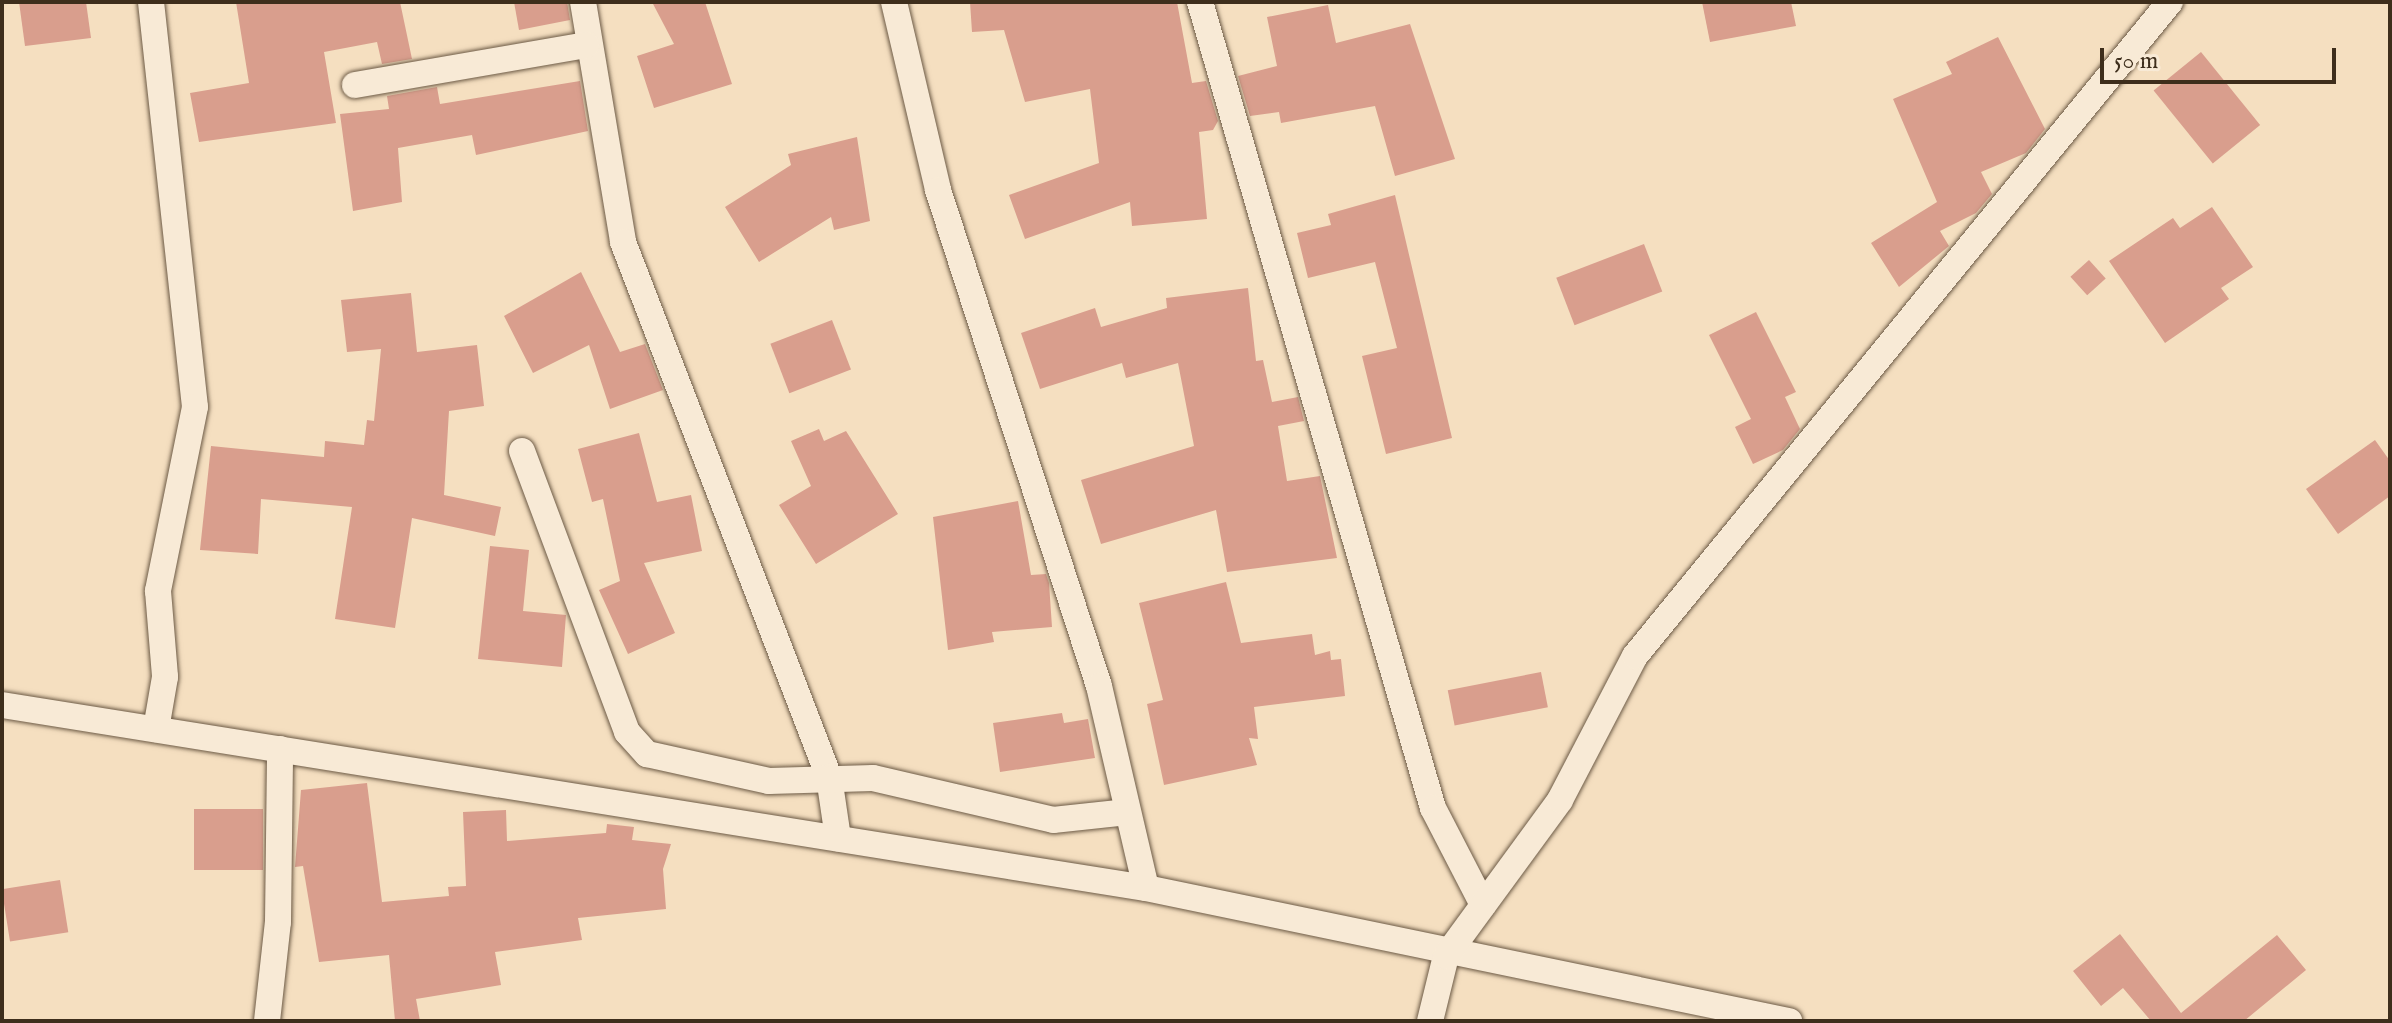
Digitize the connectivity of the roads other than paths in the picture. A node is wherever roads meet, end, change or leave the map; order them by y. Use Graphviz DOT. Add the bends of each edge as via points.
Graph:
graph roads {
  1 [pos="151,2"];
  2 [pos="583,2"];
  3 [pos="894,2"];
  4 [pos="1200,2"];
  5 [pos="2170,2"];
  6 [pos="587,45"];
  7 [pos="355,85"];
  8 [pos="522,451"];
  9 [pos="2,705"];
  10 [pos="156,729"];
  11 [pos="280,749"];
  12 [pos="829,777"];
  13 [pos="1128,812"];
  14 [pos="838,838"];
  15 [pos="1146,888"];
  16 [pos="1483,905"];
  17 [pos="1446,956"];
  18 [pos="267,1021"];
  19 [pos="1430,1021"];
  20 [pos="1789,1021"];
  1 -- 10 [label="street" via="195,407 158,591 165,677"];
  2 -- 6 [label="street"];
  3 -- 13 [label="street" via="938,190 1099,686"];
  4 -- 16 [label="street" via="1433,808"];
  5 -- 16 [label="street" via="1635,656 1560,800"];
  6 -- 7 [label="street"];
  6 -- 12 [label="street" via="623,242"];
  8 -- 12 [label="street" via="627,732 647,754 769,781"];
  9 -- 10 [label="street"];
  10 -- 11 [label="street"];
  11 -- 14 [label="street"];
  11 -- 18 [label="street" via="278,922"];
  12 -- 13 [label="street" via="873,778 1053,820"];
  12 -- 14 [label="street"];
  13 -- 15 [label="street"];
  14 -- 15 [label="street"];
  15 -- 17 [label="street"];
  16 -- 17 [label="street"];
  17 -- 19 [label="street"];
  17 -- 20 [label="street"];
}
